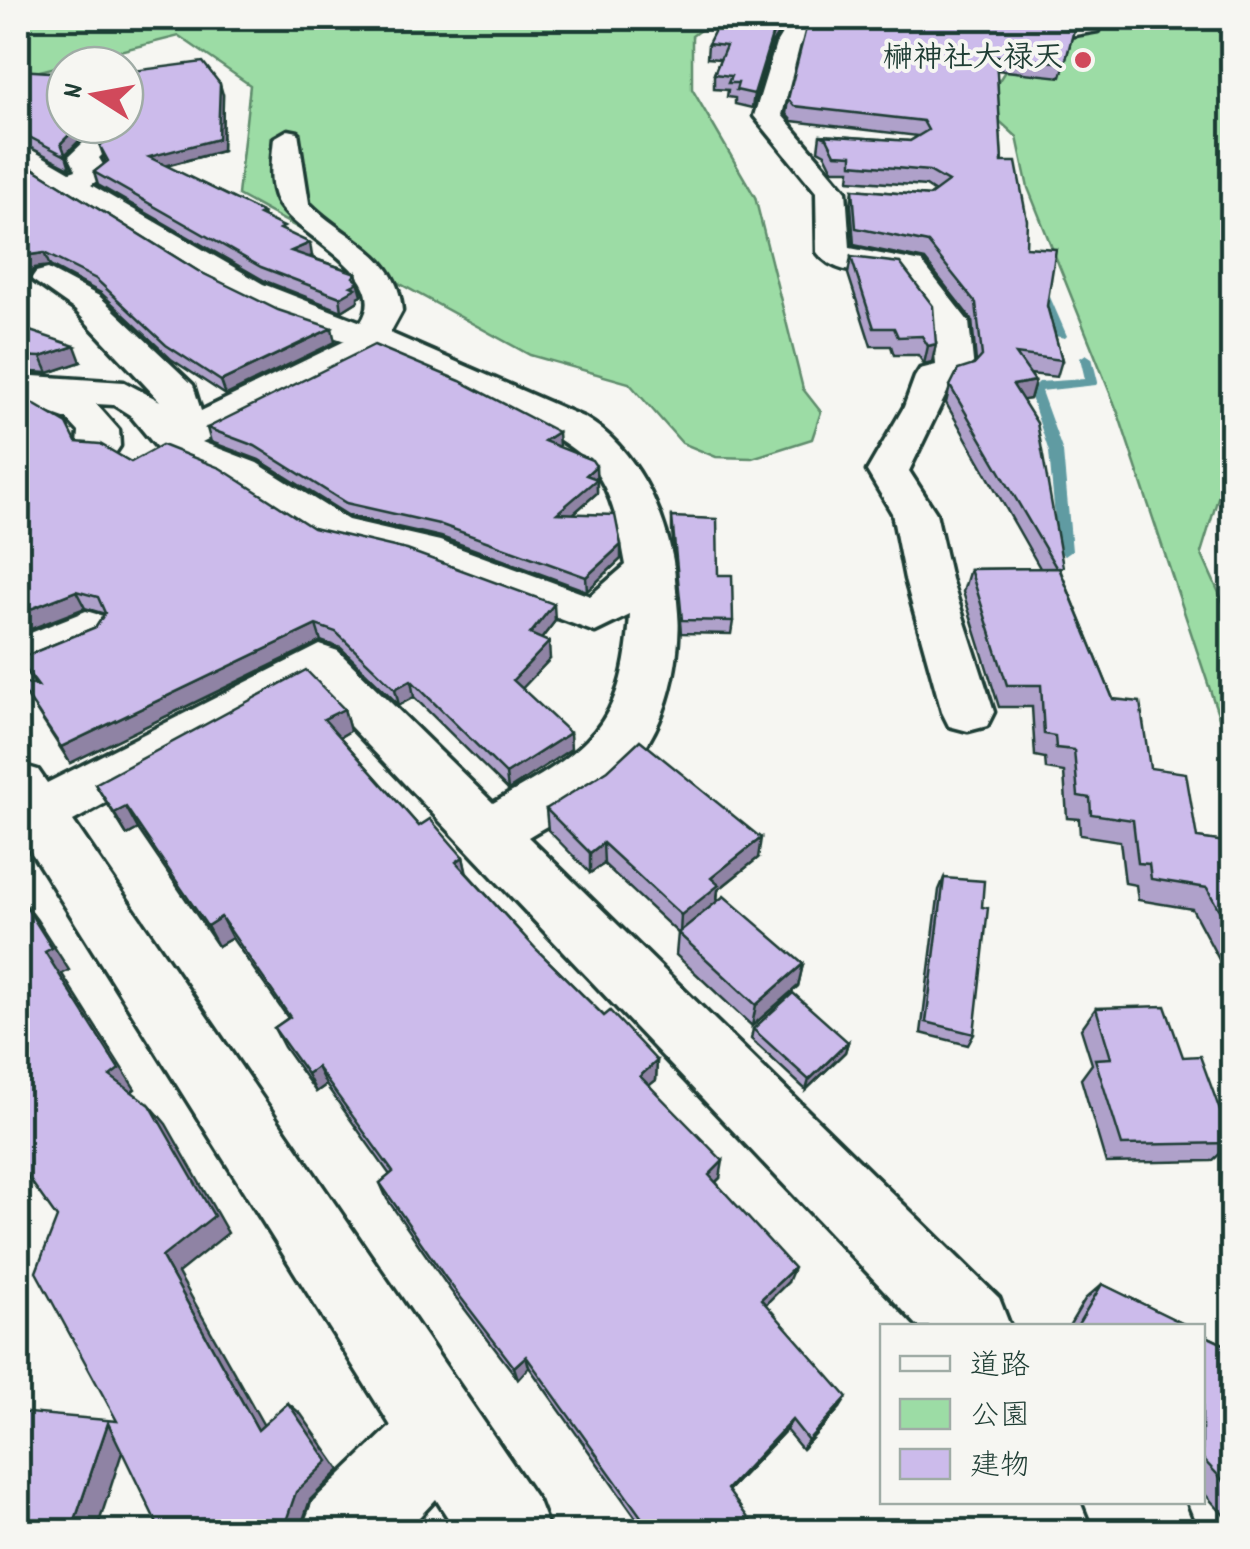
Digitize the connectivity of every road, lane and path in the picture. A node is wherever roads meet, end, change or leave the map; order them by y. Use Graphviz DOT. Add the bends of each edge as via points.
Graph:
graph roads {
  1 [pos="802,18"];
  2 [pos="1090,26"];
  3 [pos="1064,30"];
  4 [pos="780,73"];
  5 [pos="812,75"];
  6 [pos="767,106"];
  7 [pos="805,108"];
  8 [pos="786,136"];
  9 [pos="288,138"];
  10 [pos="821,138"];
  11 [pos="97,145"];
  12 [pos="18,151"];
  13 [pos="68,184"];
  14 [pos="48,279"];
  15 [pos="370,338"];
  16 [pos="18,387"];
  17 [pos="178,437"];
  18 [pos="99,446"];
  19 [pos="653,564"];
  20 [pos="86,628"];
  21 [pos="18,658"];
  22 [pos="968,712"];
  23 [pos="27,800"];
  24 [pos="487,834"];
  25 [pos="969,1324"];
  26 [pos="441,1435"];
  27 [pos="1129,1504"];
  28 [pos="344,1532"];
  29 [pos="507,1532"];
  30 [pos="1154,1532"];
  1 -- 4 [label="street"];
  2 -- 3 [label="street"];
  4 -- 5 [label="street"];
  4 -- 6 [label="street"];
  6 -- 7 [label="street"];
  6 -- 8 [label="street"];
  8 -- 10 [label="street"];
  8 -- 22 [label="street" via="850,193 834,252 910,269 952,322 955,371 934,378 888,471 914,513"];
  9 -- 15 [label="street" via="286,186 300,212 366,258 378,278 386,310"];
  11 -- 13 [label="street" via="83,156 92,173"];
  12 -- 13 [label="street"];
  13 -- 15 [label="street" via="289,310"];
  14 -- 17 [label="street" via="87,303 180,393"];
  15 -- 17 [label="street"];
  15 -- 19 [label="street" via="591,440 624,481"];
  16 -- 17 [label="street" via="124,394"];
  16 -- 18 [label="street" via="80,411 99,430"];
  17 -- 19 [label="street" via="195,457 242,472 334,531 424,552 595,616"];
  19 -- 24 [label="street" via="650,672 635,719 604,759"];
  20 -- 21 [label="street"];
  23 -- 24 [label="street" via="320,663"];
  23 -- 26 [label="street"];
  24 -- 25 [label="street"];
  26 -- 28 [label="street"];
  26 -- 29 [label="street"];
  27 -- 30 [label="street"];
}
